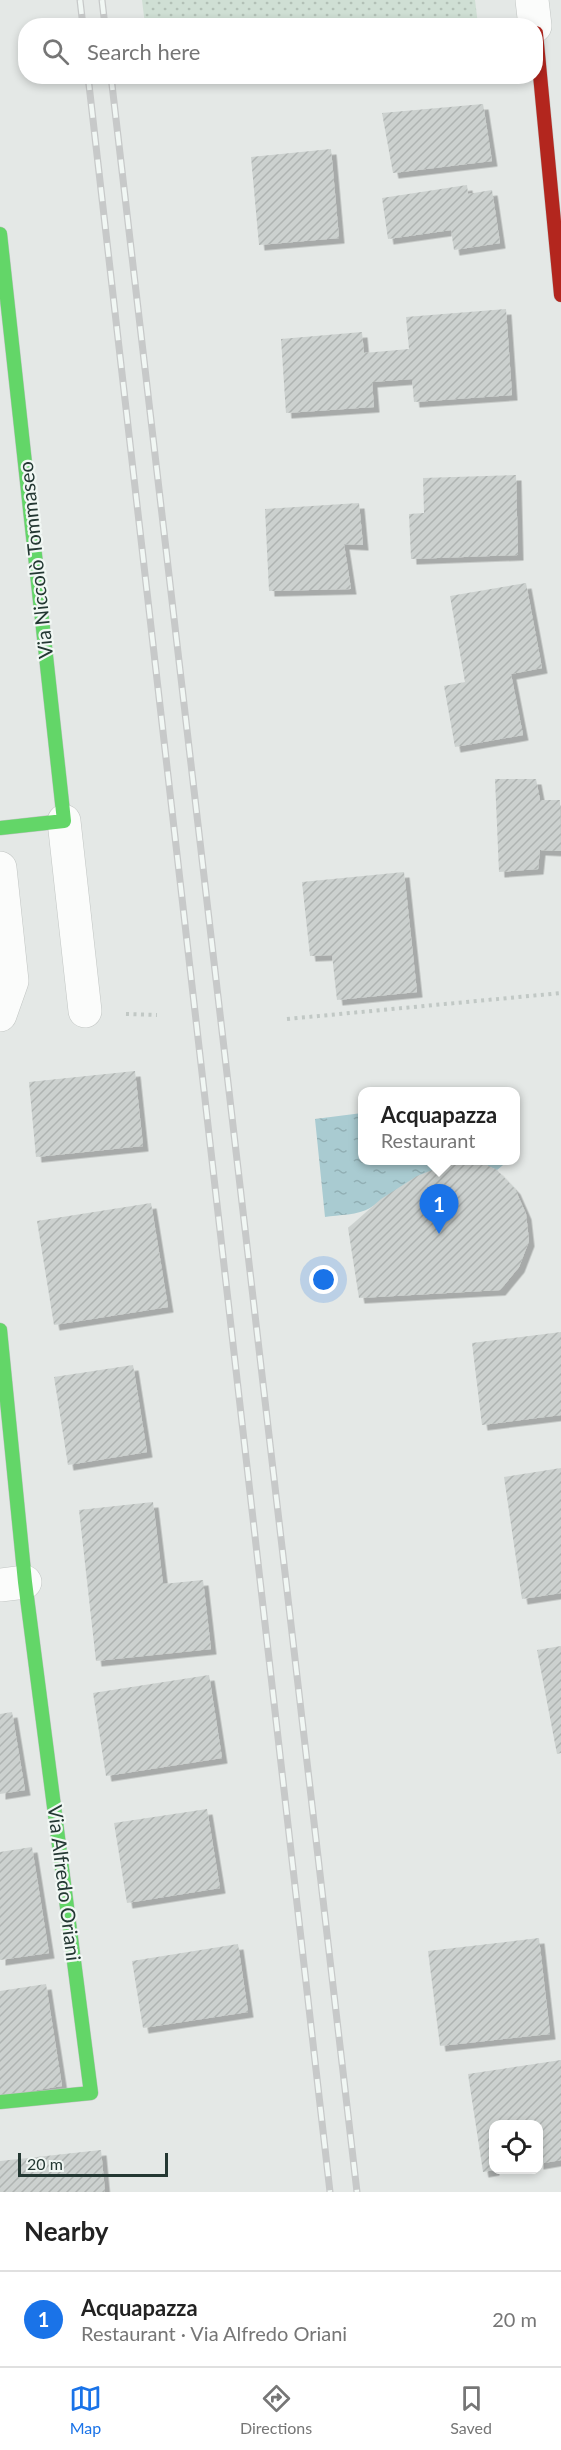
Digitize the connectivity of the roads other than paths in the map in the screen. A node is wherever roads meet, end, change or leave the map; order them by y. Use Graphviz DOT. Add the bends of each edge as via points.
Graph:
graph roads {
  1 [pos="532,0"];
  2 [pos="534,18"];
  3 [pos="541,84"];
  4 [pos="0,234"];
  5 [pos="561,295"];
  6 [pos="64,821"];
  7 [pos="0,828"];
  8 [pos="0,868"];
  9 [pos="85,1011"];
  10 [pos="0,1015"];
  11 [pos="0,1330"];
  12 [pos="12,1583"];
  13 [pos="0,2102"];
  1 -- 2 [label="street"];
  3 -- 5 [label="street"];
  4 -- 6 [label="street, Via Niccolò Tommaseo"];
  6 -- 7 [label="street"];
  6 -- 9 [label="street"];
  8 -- 10 [label="street" via="12,981"];
  11 -- 12 [label="street, Via Alfredo Oriani"];
  12 -- 13 [label="street, Via Alfredo Oriani" via="91,2093"];
}
